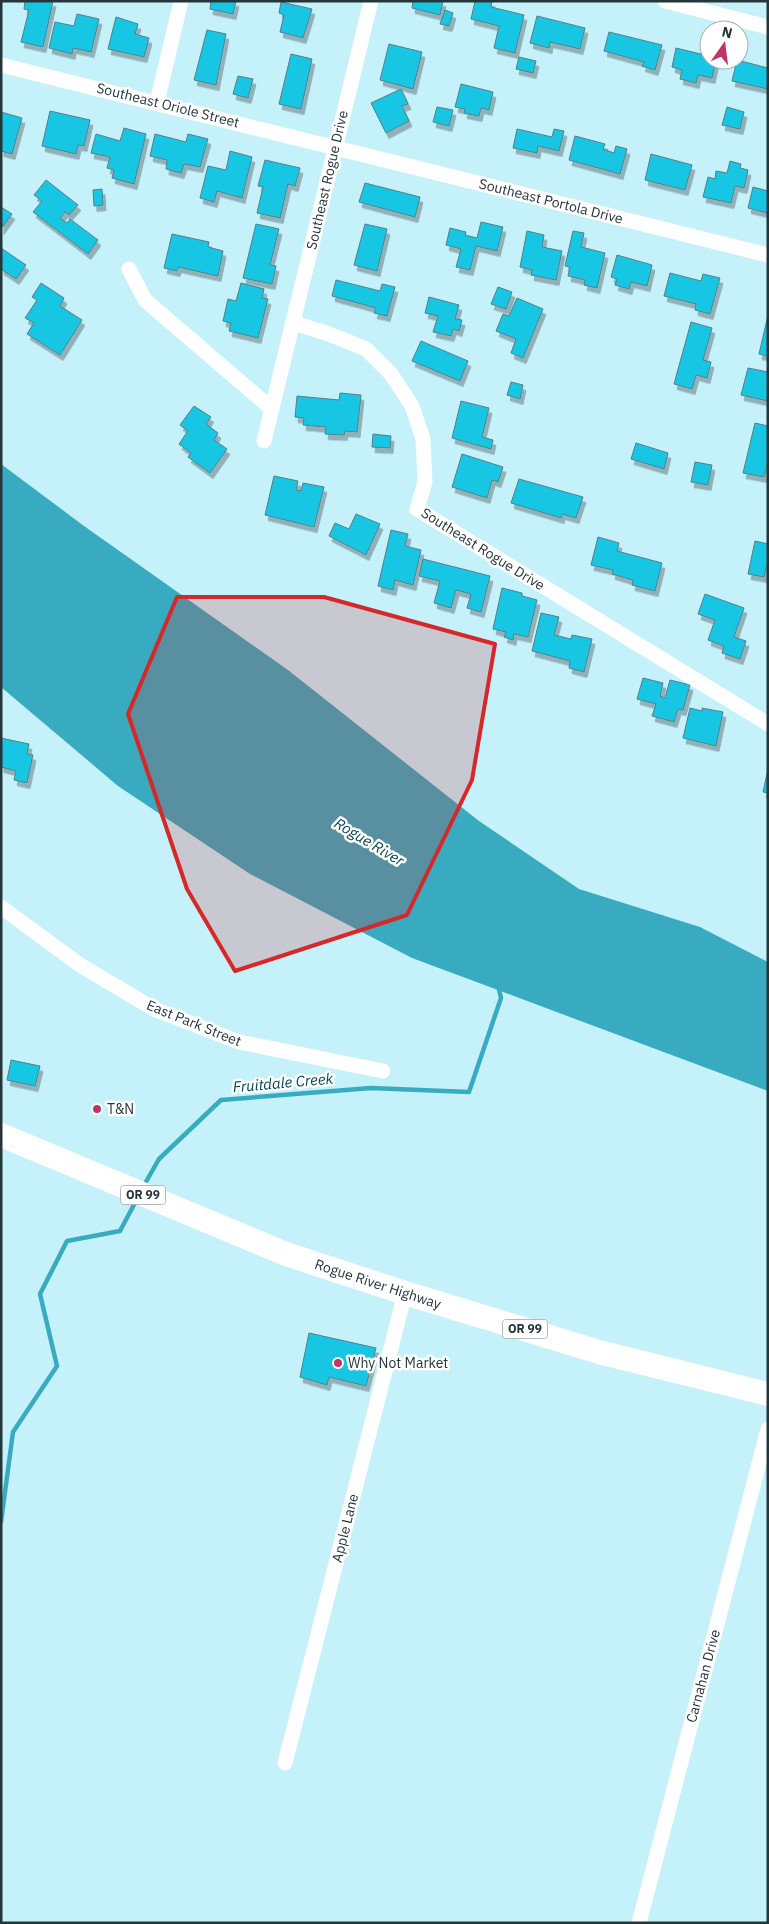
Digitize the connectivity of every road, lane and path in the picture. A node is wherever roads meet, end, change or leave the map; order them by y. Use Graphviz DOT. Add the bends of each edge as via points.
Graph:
graph roads {
  1 [pos="181,1"];
  2 [pos="371,1"];
  3 [pos="665,1"];
  4 [pos="768,27"];
  5 [pos="1,65"];
  6 [pos="157,102"];
  7 [pos="334,147"];
  8 [pos="768,255"];
  9 [pos="129,269"];
  10 [pos="294,323"];
  11 [pos="272,409"];
  12 [pos="264,441"];
  13 [pos="768,724"];
  14 [pos="1,908"];
  15 [pos="383,1071"];
  16 [pos="1,1135"];
  17 [pos="405,1293"];
  18 [pos="768,1394"];
  19 [pos="768,1428"];
  20 [pos="285,1762"];
  21 [pos="639,1923"];
  1 -- 6 [label="street"];
  2 -- 7 [label="street, Southeast Rogue Drive"];
  3 -- 4 [label="street"];
  5 -- 6 [label="street, Southeast Oriole Street"];
  6 -- 7 [label="street, Southeast Oriole Street"];
  7 -- 8 [label="street, Southeast Portola Drive"];
  7 -- 10 [label="street, Southeast Rogue Drive"];
  9 -- 11 [label="street" via="145,300"];
  10 -- 11 [label="street"];
  10 -- 13 [label="street, Southeast Rogue Drive" via="366,349 391,374 412,406 423,439 424,482 417,508"];
  11 -- 12 [label="street"];
  14 -- 15 [label="street, East Park Street" via="80,965 154,1009 239,1042"];
  16 -- 17 [label="main road, Rogue River Highway / OR 99" via="269,1247"];
  17 -- 18 [label="main road, Rogue River Highway / OR 99" via="599,1352"];
  17 -- 20 [label="street, Apple Lane"];
  19 -- 21 [label="street, Carnahan Drive"];
}
